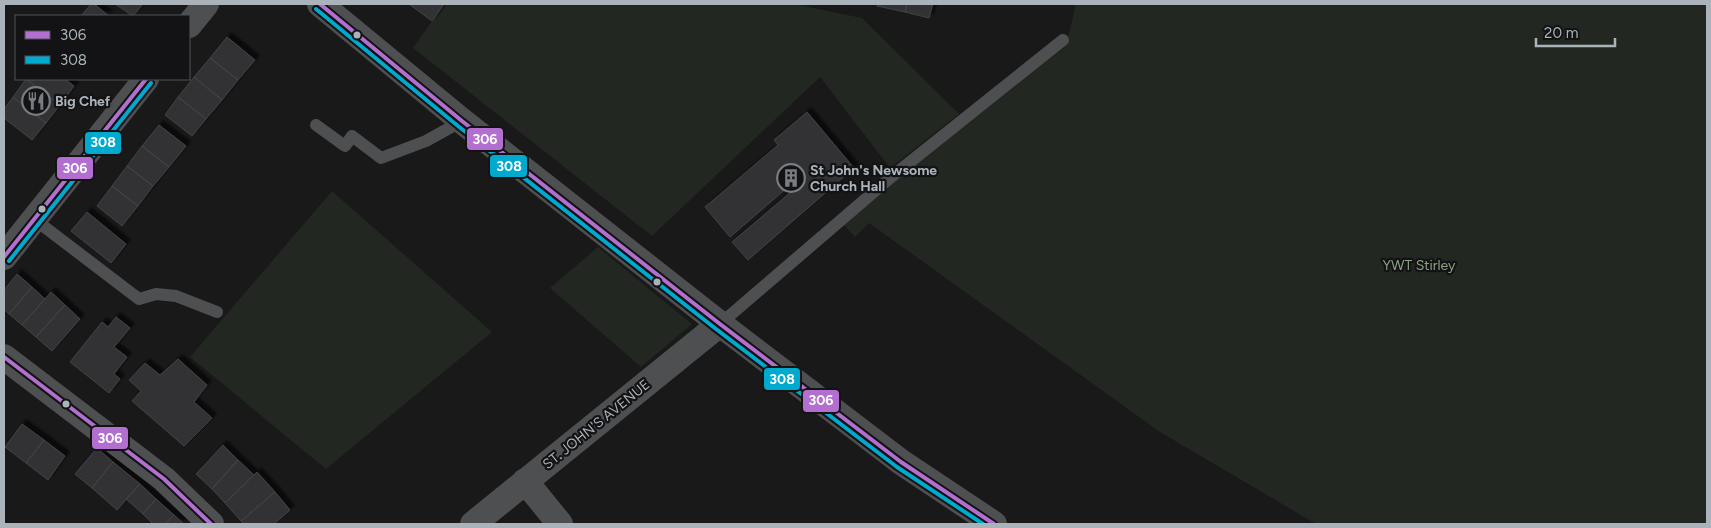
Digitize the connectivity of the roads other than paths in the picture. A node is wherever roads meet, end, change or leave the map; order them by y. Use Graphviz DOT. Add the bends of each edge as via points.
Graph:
graph roads {
  1 [pos="206,4"];
  2 [pos="320,4"];
  3 [pos="190,24"];
  4 [pos="1063,40"];
  5 [pos="145,80"];
  6 [pos="462,121"];
  7 [pos="316,125"];
  8 [pos="34,219"];
  9 [pos="4,257"];
  10 [pos="217,312"];
  11 [pos="720,324"];
  12 [pos="4,357"];
  13 [pos="525,481"];
  14 [pos="211,524"];
  15 [pos="473,524"];
  16 [pos="560,524"];
  17 [pos="994,524"];
  1 -- 3 [label="street"];
  2 -- 6 [label="street"];
  4 -- 11 [label="lane" via="890,178"];
  5 -- 8 [label="street"];
  6 -- 7 [label="lane" via="426,141 381,158 352,136 345,146"];
  6 -- 11 [label="street"];
  8 -- 9 [label="street"];
  8 -- 10 [label="lane" via="139,298 156,294 176,296"];
  11 -- 13 [label="street, ST. JOHN'S AVENUE"];
  11 -- 17 [label="street" via="901,462"];
  12 -- 14 [label="street" via="164,479"];
  13 -- 15 [label="street, ST. JOHN'S AVENUE"];
  13 -- 16 [label="street"];
}
